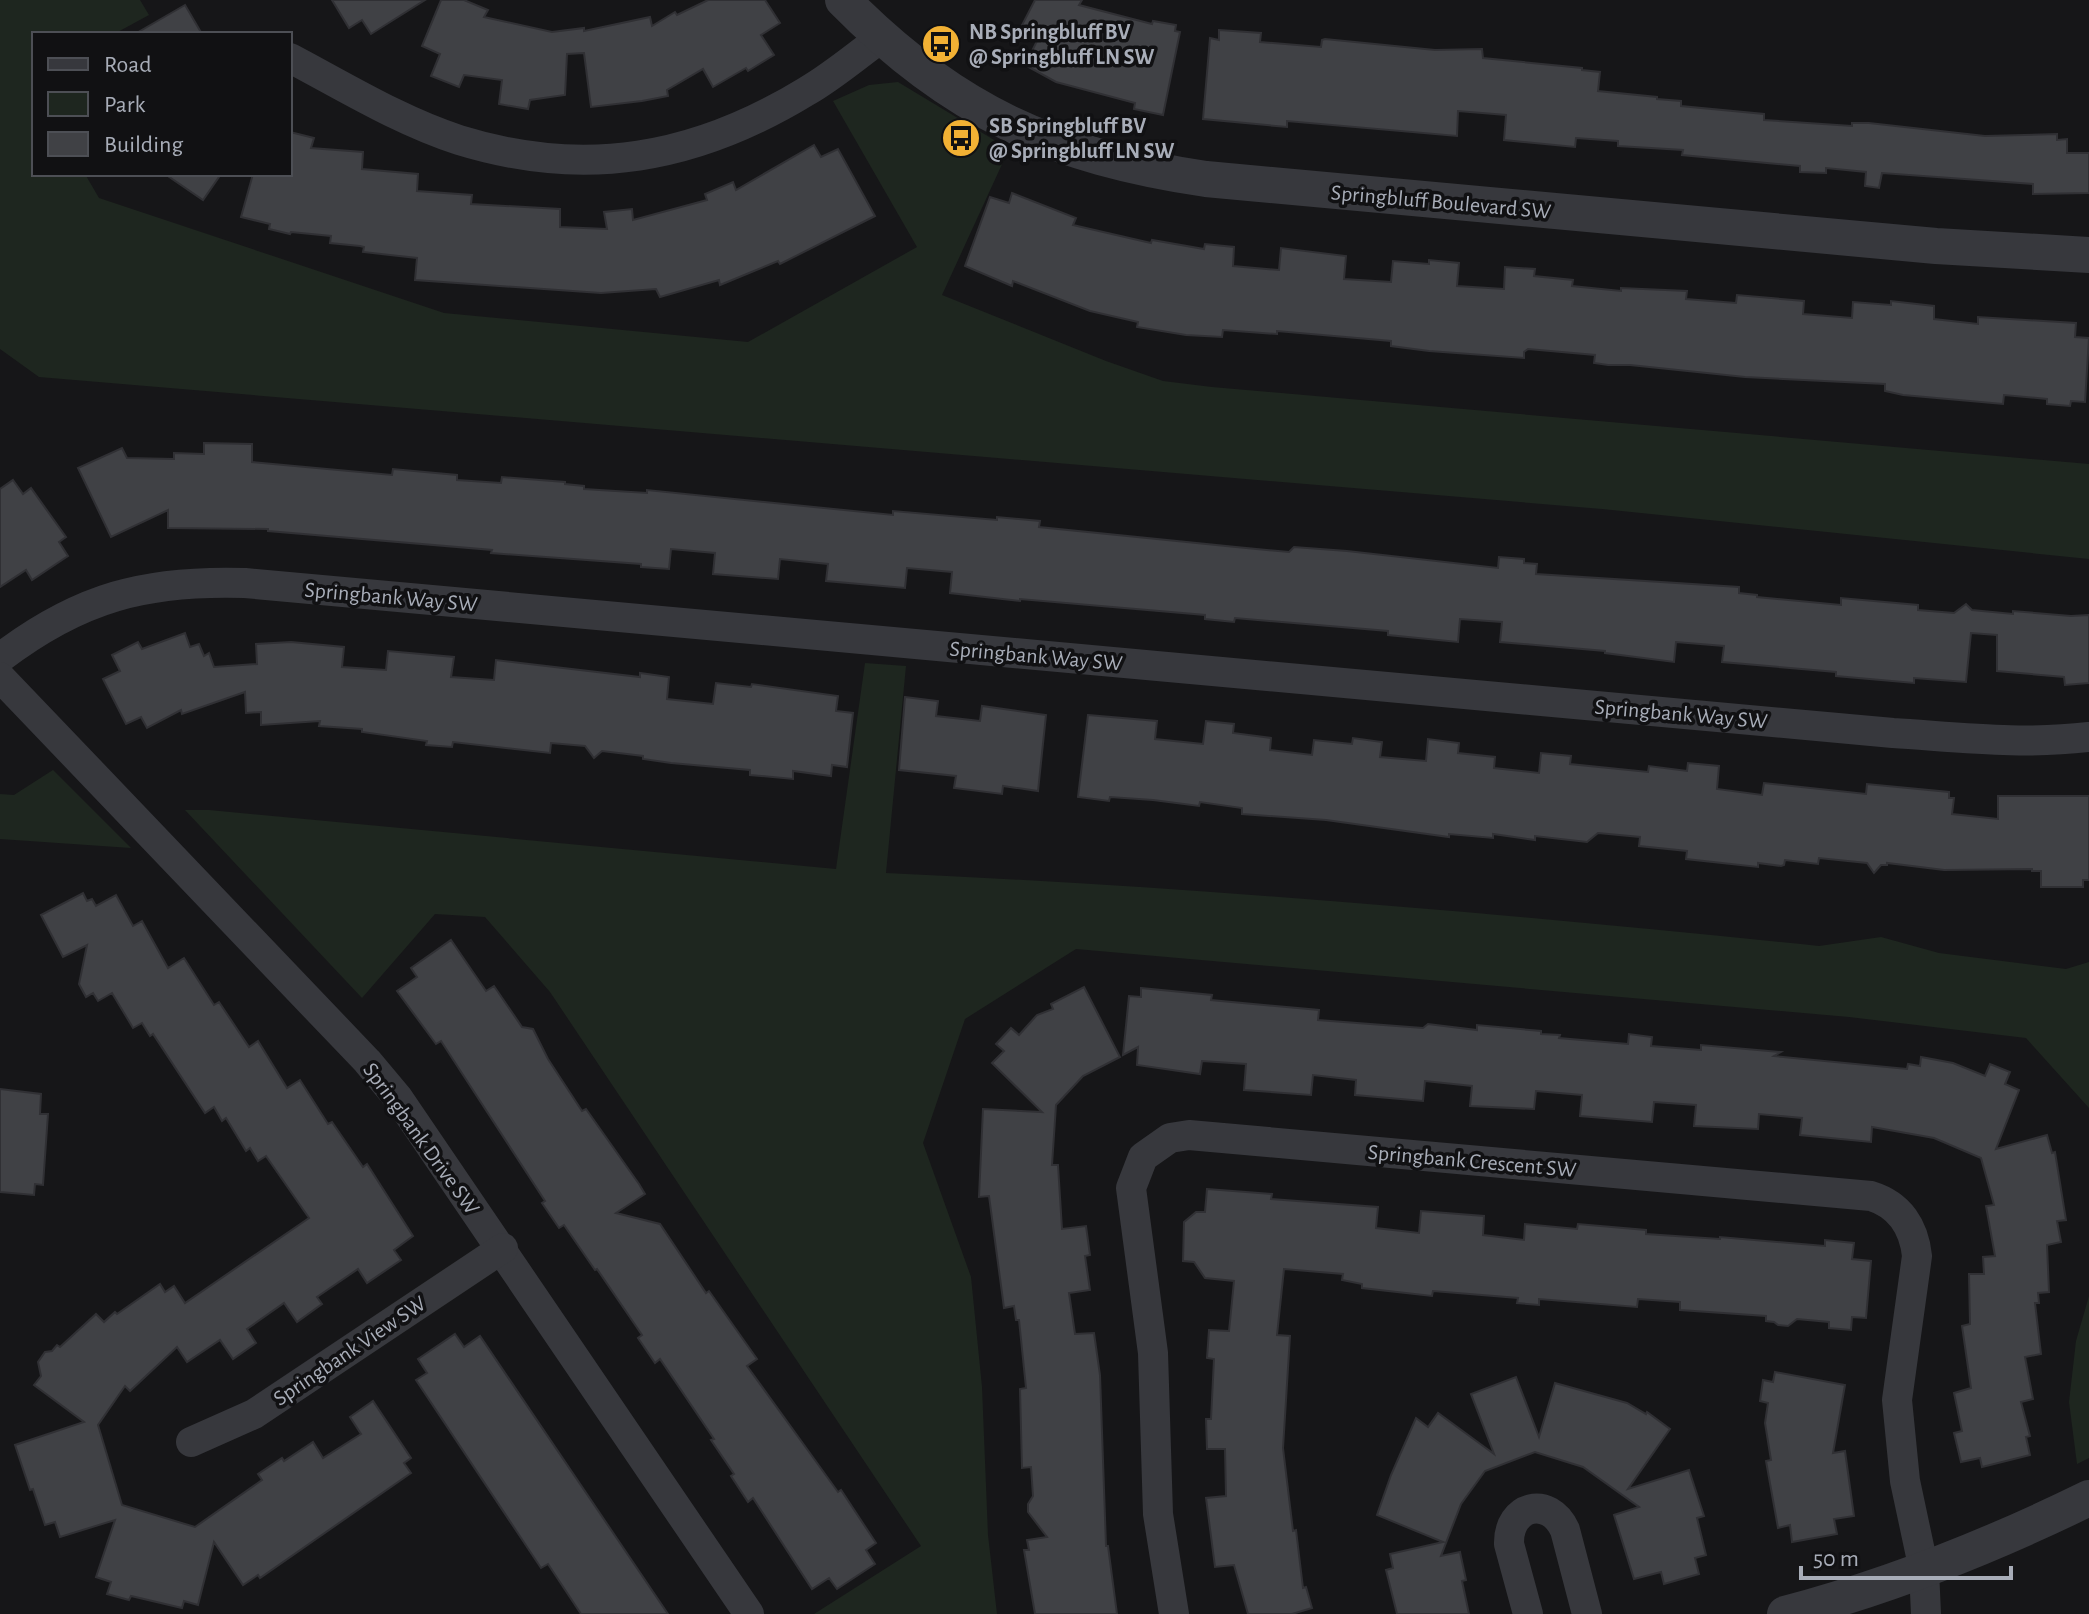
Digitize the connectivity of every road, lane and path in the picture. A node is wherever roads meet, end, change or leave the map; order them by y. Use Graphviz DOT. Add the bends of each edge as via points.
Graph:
graph roads {
  1 [pos="843,0"];
  2 [pos="881,38"];
  3 [pos="292,59"];
  4 [pos="2089,255"];
  5 [pos="0,658"];
  6 [pos="0,677"];
  7 [pos="2089,737"];
  8 [pos="503,1248"];
  9 [pos="191,1442"];
  10 [pos="2089,1498"];
  11 [pos="1924,1570"];
  12 [pos="749,1614"];
  13 [pos="1174,1614"];
  14 [pos="1528,1614"];
  15 [pos="1587,1614"];
  16 [pos="1785,1614"];
  17 [pos="1926,1614"];
  1 -- 2 [label="street, Springbluff Boulevard SW"];
  2 -- 3 [label="street" via="809,90 721,136 635,157 581,161 528,156 459,140"];
  2 -- 4 [label="street, Springbluff Boulevard SW" via="940,84 1013,126 1107,161 1158,172 1858,239"];
  5 -- 7 [label="street, Springbank Way SW" via="65,615 108,598 151,587 232,583 1893,733 2010,741"];
  6 -- 8 [label="street, Springbank Drive SW" via="367,1061"];
  8 -- 9 [label="street, Springbank View SW" via="254,1414"];
  8 -- 12 [label="street, Springbank Drive SW"];
  10 -- 11 [label="street"];
  11 -- 13 [label="street, Springbank Crescent SW" via="1905,1481 1897,1400 1917,1256 1904,1218 1883,1199 1189,1135 1170,1138 1143,1157 1131,1188 1153,1353 1158,1514"];
  11 -- 16 [label="street"];
  11 -- 17 [label="street, Springbank Crescent SW"];
  14 -- 15 [label="street" via="1508,1532 1520,1514 1531,1509 1561,1520"];
}
